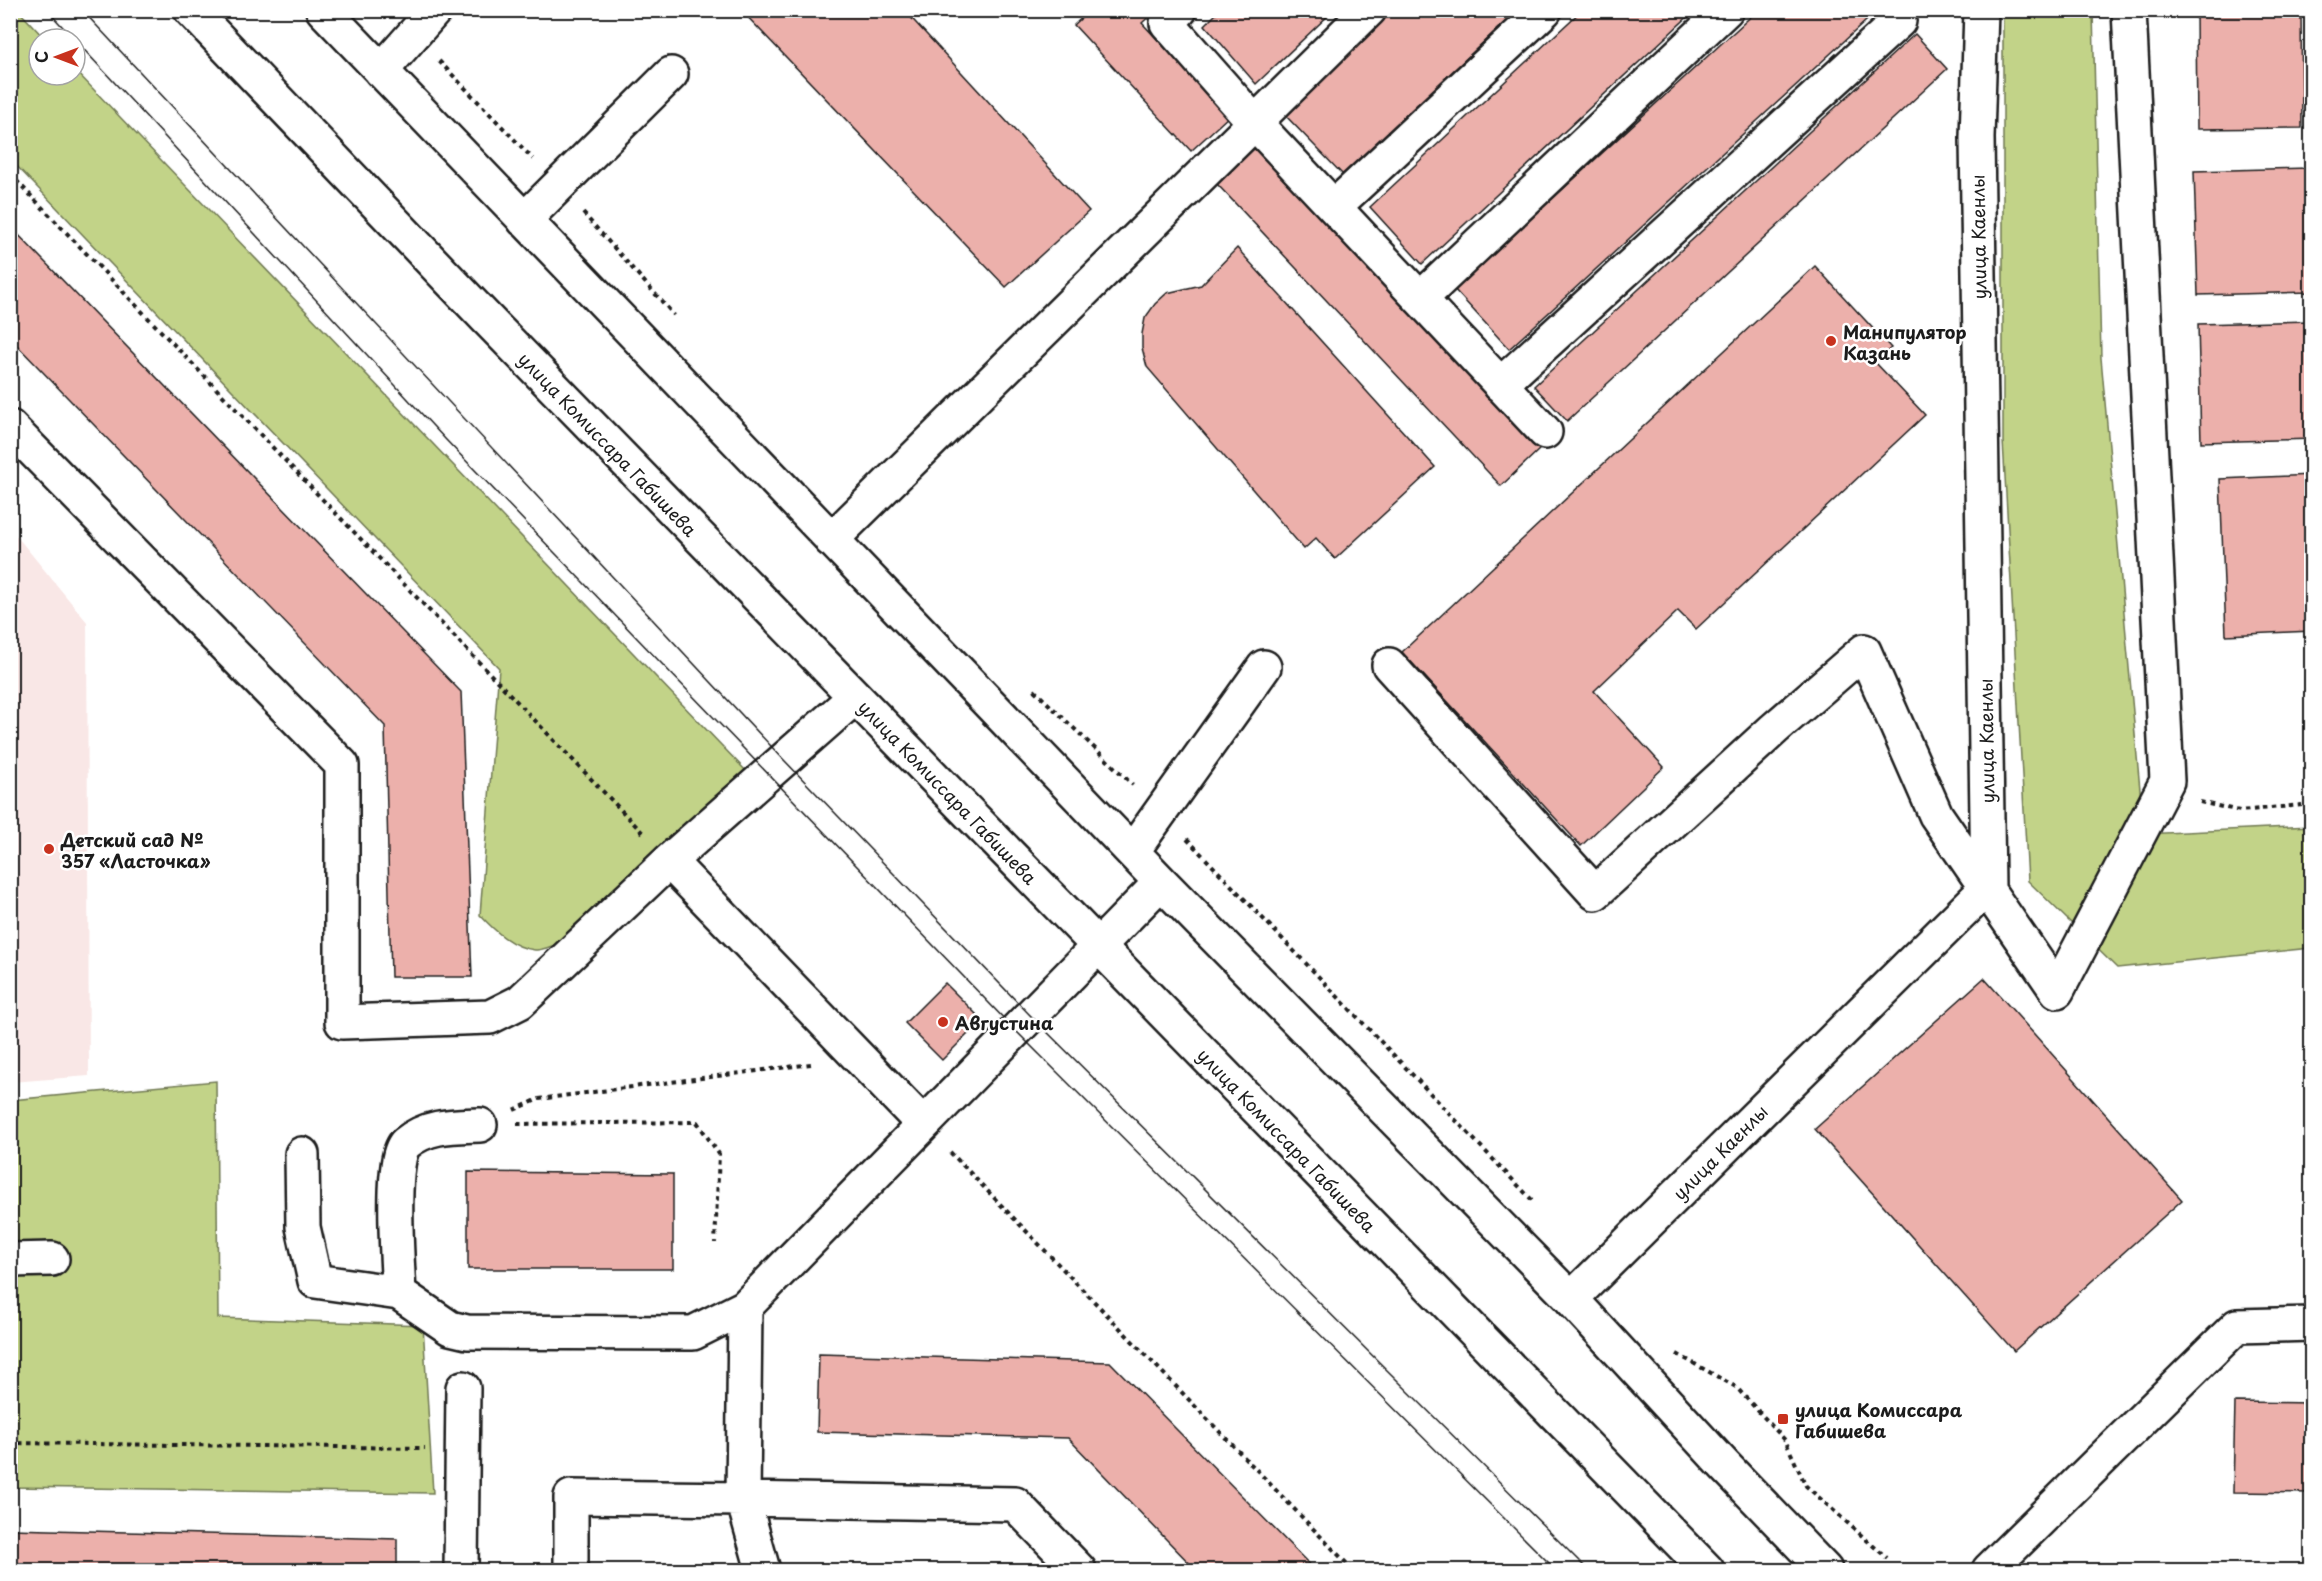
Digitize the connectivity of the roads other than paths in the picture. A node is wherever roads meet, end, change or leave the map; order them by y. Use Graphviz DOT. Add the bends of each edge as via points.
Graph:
graph roads {
  1 [pos="191,10"];
  2 [pos="323,10"];
  3 [pos="435,10"];
  4 [pos="1180,10"];
  5 [pos="1369,10"];
  6 [pos="1545,10"];
  7 [pos="1726,10"];
  8 [pos="1981,10"];
  9 [pos="2129,10"];
  10 [pos="1899,21"];
  11 [pos="381,71"];
  12 [pos="671,74"];
  13 [pos="1255,123"];
  14 [pos="1334,207"];
  15 [pos="524,220"];
  16 [pos="1420,299"];
  17 [pos="1500,385"];
  18 [pos="10,427"];
  19 [pos="1545,432"];
  20 [pos="831,540"];
  21 [pos="1389,665"];
  22 [pos="1264,668"];
  23 [pos="855,697"];
  24 [pos="1132,852"];
  25 [pos="669,861"];
  26 [pos="1161,882"];
  27 [pos="1988,887"];
  28 [pos="1097,945"];
  29 [pos="923,1124"];
  30 [pos="480,1125"];
  31 [pos="302,1154"];
  32 [pos="52,1259"];
  33 [pos="10,1260"];
  34 [pos="399,1293"];
  35 [pos="1572,1299"];
  36 [pos="745,1307"];
  37 [pos="2312,1324"];
  38 [pos="463,1388"];
  39 [pos="743,1499"];
  40 [pos="461,1570"];
  41 [pos="571,1570"];
  42 [pos="763,1570"];
  43 [pos="1079,1570"];
  44 [pos="1707,1570"];
  45 [pos="1825,1570"];
  46 [pos="1989,1570"];
  1 -- 23 [label="street, улица Комиссара Габишева"];
  2 -- 11 [label="street"];
  3 -- 11 [label="street"];
  4 -- 13 [label="street" via="1167,23"];
  5 -- 13 [label="street"];
  6 -- 14 [label="street"];
  7 -- 16 [label="street"];
  8 -- 27 [label="street, улица Каенлы" via="1977,138"];
  9 -- 27 [label="street" via="2167,781 2057,991"];
  10 -- 17 [label="street"];
  11 -- 15 [label="street"];
  12 -- 15 [label="street"];
  13 -- 14 [label="street"];
  13 -- 20 [label="street"];
  14 -- 16 [label="street"];
  15 -- 20 [label="street"];
  16 -- 17 [label="street"];
  17 -- 19 [label="street"];
  18 -- 25 [label="street" via="342,765 342,1022 490,1017 520,1002"];
  20 -- 24 [label="street"];
  21 -- 27 [label="street" via="1594,893 1864,651 1936,815"];
  22 -- 24 [label="street"];
  23 -- 25 [label="street"];
  23 -- 28 [label="street, улица Комиссара Габишева"];
  24 -- 26 [label="street"];
  25 -- 29 [label="street"];
  26 -- 28 [label="street"];
  26 -- 35 [label="street"];
  27 -- 35 [label="street, улица Каенлы"];
  28 -- 29 [label="street"];
  28 -- 44 [label="street, улица Комиссара Габишева"];
  29 -- 36 [label="street"];
  30 -- 34 [label="street" via="430,1128 404,1144 398,1158 396,1197"];
  31 -- 34 [label="street" via="303,1227 315,1281"];
  32 -- 33 [label="street"];
  34 -- 36 [label="street" via="450,1329 467,1332 693,1333"];
  35 -- 45 [label="street"];
  36 -- 39 [label="street"];
  37 -- 46 [label="street" via="2237,1326"];
  38 -- 40 [label="street"];
  39 -- 41 [label="street" via="571,1497"];
  39 -- 42 [label="street"];
  39 -- 43 [label="street" via="1015,1504"];
}
